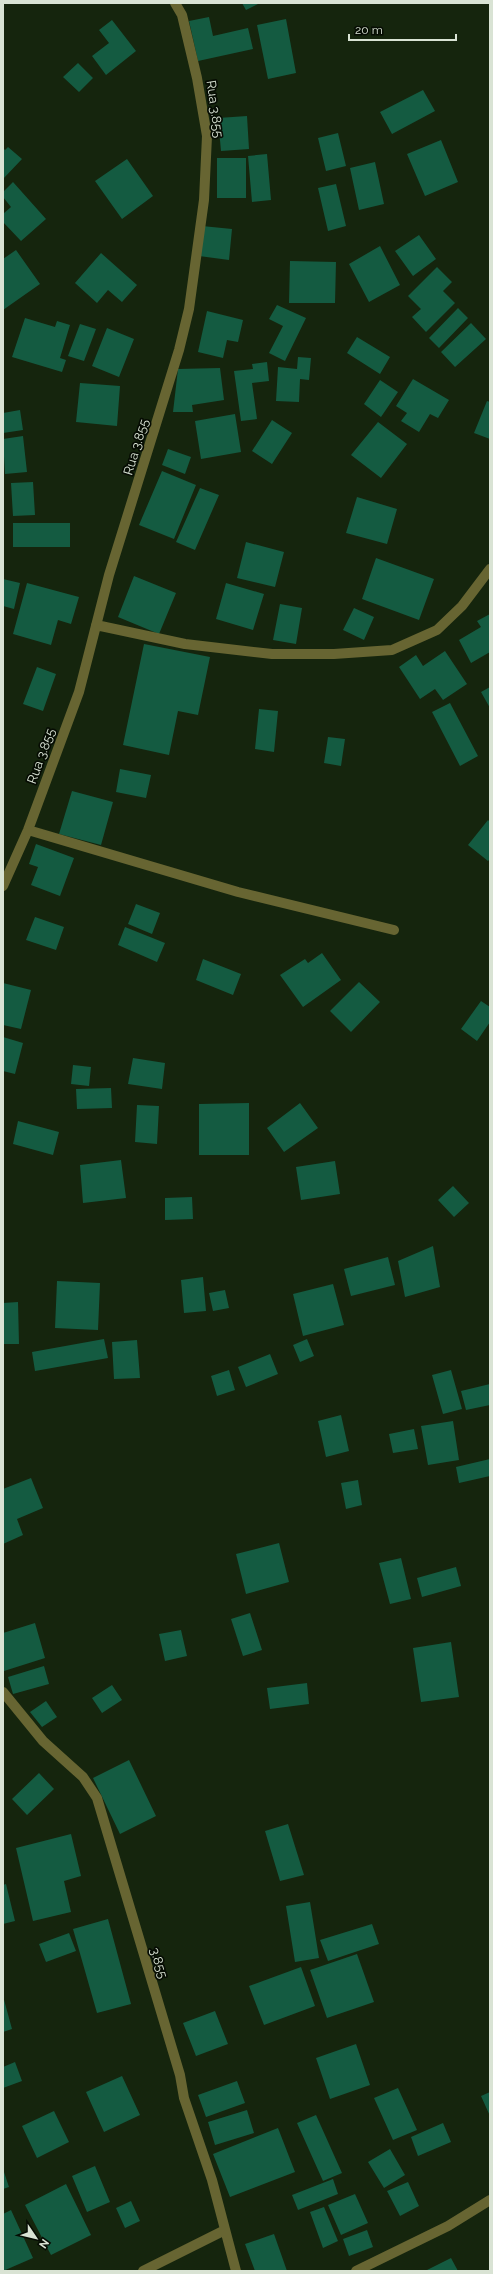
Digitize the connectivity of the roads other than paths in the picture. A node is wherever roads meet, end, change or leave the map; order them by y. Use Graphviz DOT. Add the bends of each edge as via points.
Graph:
graph roads {
  1 [pos="175,3"];
  2 [pos="490,569"];
  3 [pos="96,625"];
  4 [pos="28,830"];
  5 [pos="3,886"];
  6 [pos="394,930"];
  7 [pos="3,1692"];
  8 [pos="490,2200"];
  9 [pos="225,2230"];
  10 [pos="143,2271"];
  11 [pos="236,2271"];
  12 [pos="356,2271"];
  1 -- 3 [label="street, Rua 3.855" via="182,16 188,39 207,136 204,200 189,309 179,350 109,575"];
  2 -- 3 [label="street" via="462,606 437,630 392,650 334,654 272,654 185,644"];
  3 -- 4 [label="street, Rua 3.855" via="79,692"];
  4 -- 5 [label="street, Rua 3.855"];
  4 -- 6 [label="street" via="238,892"];
  7 -- 9 [label="street, 3.855" via="43,1741 83,1777 97,1798"];
  8 -- 12 [label="street" via="448,2226"];
  9 -- 10 [label="street"];
  9 -- 11 [label="street, 3.855"];
}
